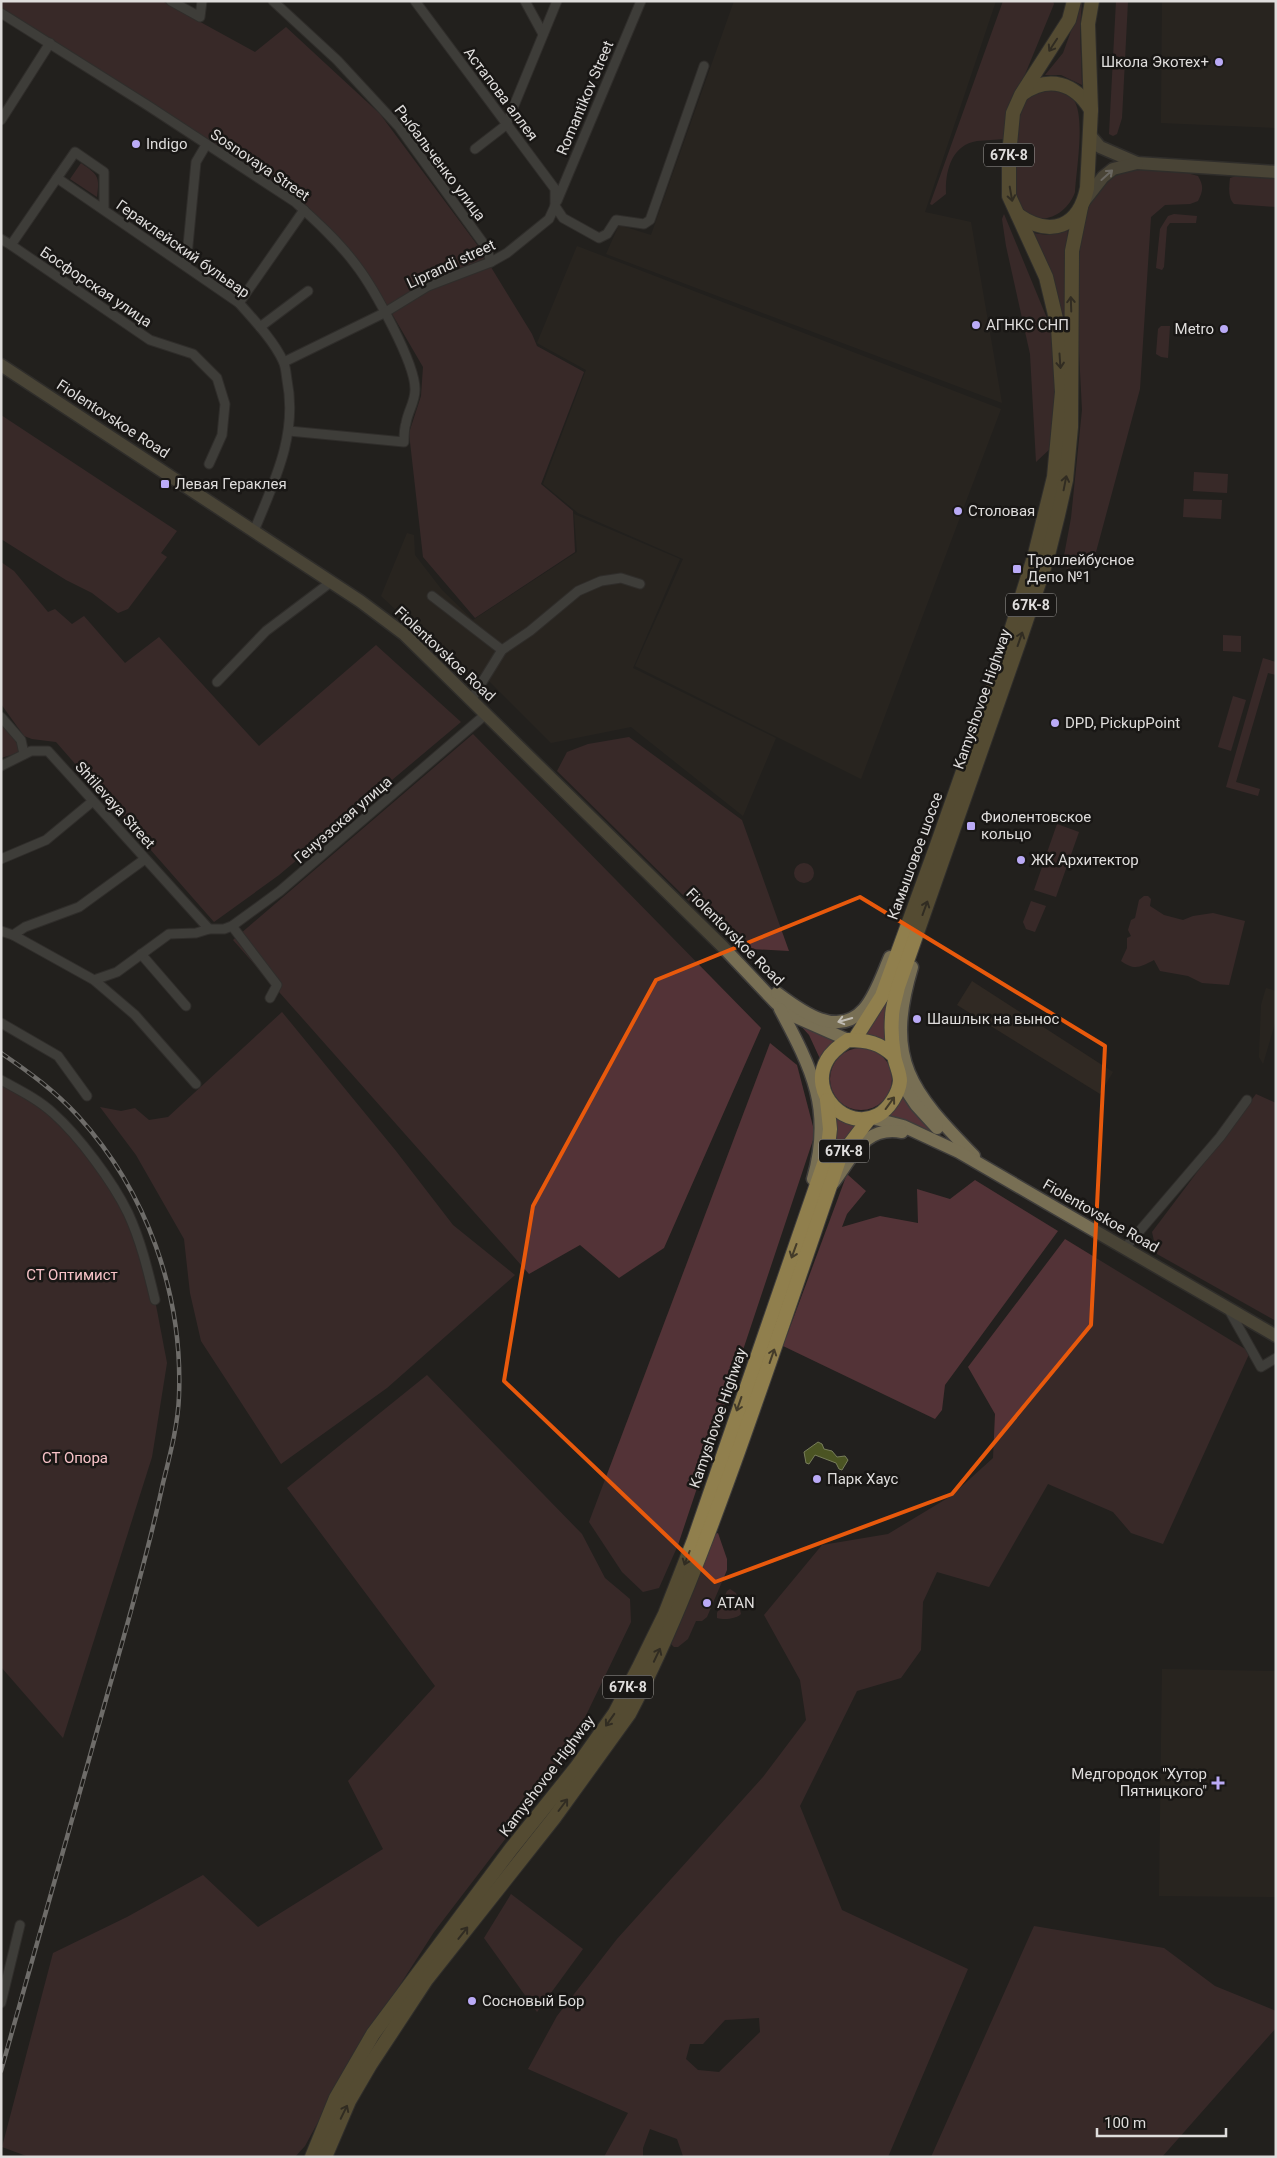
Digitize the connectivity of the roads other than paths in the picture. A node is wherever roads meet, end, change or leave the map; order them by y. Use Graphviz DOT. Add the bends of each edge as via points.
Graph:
graph roads {
  1 [pos="171,1"];
  2 [pos="202,1"];
  3 [pos="273,1"];
  4 [pos="415,1"];
  5 [pos="524,1"];
  6 [pos="557,1"];
  7 [pos="641,1"];
  8 [pos="1074,1"];
  9 [pos="1092,1"];
  10 [pos="1,13"];
  11 [pos="543,34"];
  12 [pos="50,43"];
  13 [pos="704,66"];
  14 [pos="1021,95"];
  15 [pos="1091,110"];
  16 [pos="1,120"];
  17 [pos="506,125"];
  18 [pos="1090,135"];
  19 [pos="206,145"];
  20 [pos="474,149"];
  21 [pos="1137,163"];
  22 [pos="1276,172"];
  23 [pos="57,178"];
  24 [pos="1083,203"];
  25 [pos="555,206"];
  26 [pos="104,210"];
  27 [pos="304,210"];
  28 [pos="1018,215"];
  29 [pos="1,239"];
  30 [pos="11,245"];
  31 [pos="491,262"];
  32 [pos="186,266"];
  33 [pos="308,291"];
  34 [pos="239,303"];
  35 [pos="384,313"];
  36 [pos="260,327"];
  37 [pos="284,362"];
  38 [pos="1,365"];
  39 [pos="290,432"];
  40 [pos="208,464"];
  41 [pos="254,531"];
  42 [pos="331,582"];
  43 [pos="640,584"];
  44 [pos="432,596"];
  45 [pos="502,650"];
  46 [pos="217,682"];
  47 [pos="471,700"];
  48 [pos="486,714"];
  49 [pos="1,717"];
  50 [pos="24,754"];
  51 [pos="1,766"];
  52 [pos="94,801"];
  53 [pos="1,859"];
  54 [pos="146,859"];
  55 [pos="908,924"];
  56 [pos="232,926"];
  57 [pos="208,929"];
  58 [pos="1,931"];
  59 [pos="13,934"];
  60 [pos="914,943"];
  61 [pos="141,954"];
  62 [pos="752,978"];
  63 [pos="94,980"];
  64 [pos="270,998"];
  65 [pos="776,1002"];
  66 [pos="186,1006"];
  67 [pos="790,1014"];
  68 [pos="1,1023"];
  69 [pos="851,1040"];
  70 [pos="894,1056"];
  71 [pos="821,1079"];
  72 [pos="1,1080"];
  73 [pos="900,1081"];
  74 [pos="196,1084"];
  75 [pos="88,1096"];
  76 [pos="827,1100"];
  77 [pos="1247,1100"];
  78 [pos="870,1118"];
  79 [pos="946,1146"];
  80 [pos="959,1152"];
  81 [pos="985,1167"];
  82 [pos="829,1189"];
  83 [pos="806,1216"];
  84 [pos="1125,1248"];
  85 [pos="155,1300"];
  86 [pos="1228,1308"];
  87 [pos="1276,1336"];
  88 [pos="1276,1358"];
  89 [pos="20,1925"];
  90 [pos="1,2003"];
  91 [pos="312,2157"];
  92 [pos="325,2157"];
  1 -- 2 [label="street" via="200,17"];
  3 -- 31 [label="street, Рыбальченко улица" via="337,60 399,127 486,247"];
  4 -- 17 [label="street, Астапова аллея"];
  5 -- 11 [label="street"];
  6 -- 11 [label="street"];
  7 -- 25 [label="street, Romantikov Street"];
  8 -- 14 [label="main road, one-way" via="1068,20"];
  9 -- 15 [label="main road, Kamyshovoe Highway / 67К-8" via="1088,24"];
  10 -- 12 [label="street, Sosnovaya Street"];
  11 -- 17 [label="street"];
  12 -- 16 [label="street"];
  12 -- 19 [label="street, Sosnovaya Street"];
  13 -- 25 [label="street" via="650,220 644,224 616,220 607,234 599,238 563,218"];
  14 -- 15 [label="main road" via="1039,84 1059,84 1078,94"];
  14 -- 28 [label="main road, 67К-8, one-way" via="1013,113 1009,155 1010,196"];
  15 -- 18 [label="main road, Kamyshovoe Highway / 67К-8"];
  17 -- 20 [label="street"];
  17 -- 25 [label="street, Астапова аллея" via="555,189"];
  18 -- 21 [label="main road" via="1100,147"];
  18 -- 24 [label="main road, Kamyshovoe Highway / 67К-8"];
  19 -- 27 [label="street, Sosnovaya Street"];
  19 -- 32 [label="street" via="196,162"];
  21 -- 22 [label="main road"];
  24 -- 21 [label="main road, one-way" via="1113,169"];
  23 -- 26 [label="street, Гераклейский бульвар"];
  23 -- 26 [label="street, Гераклейский бульвар" via="75,152 104,172"];
  23 -- 30 [label="street"];
  24 -- 28 [label="main road" via="1066,223 1045,228"];
  60 -- 24 [label="main road, Kamyshovoe Highway / 67К-8, one-way" via="1026,623 1058,516 1066,480 1071,427 1072,251"];
  25 -- 31 [label="street, Liprandi street" via="549,219"];
  26 -- 32 [label="street, Гераклейский бульвар"];
  27 -- 34 [label="street"];
  27 -- 35 [label="street, Sosnovaya Street" via="357,266"];
  28 -- 55 [label="main road, Камышовое шоссе / 67К-8, one-way" via="1046,278 1058,328 1062,392 1054,477 1035,554 999,670"];
  29 -- 30 [label="street, Босфорская улица"];
  30 -- 40 [label="street, Босфорская улица" via="150,340 193,354 217,378 225,404 222,435"];
  31 -- 35 [label="street, Liprandi street" via="428,286"];
  32 -- 34 [label="street, Гераклейский бульвар"];
  33 -- 36 [label="street"];
  34 -- 36 [label="street, Гераклейский бульвар"];
  35 -- 37 [label="street, Liprandi street"];
  35 -- 39 [label="street, Sosnovaya Street" via="407,358 415,389 404,442"];
  36 -- 37 [label="street, Гераклейский бульвар"];
  37 -- 39 [label="street, Гераклейский бульвар" via="290,396"];
  38 -- 41 [label="main road, Fiolentovskoe Road"];
  39 -- 41 [label="street, Гераклейский бульвар"];
  41 -- 42 [label="main road, Fiolentovskoe Road"];
  42 -- 46 [label="street" via="266,631"];
  42 -- 47 [label="main road, Fiolentovskoe Road" via="404,634"];
  43 -- 45 [label="street" via="621,578 601,581 578,591"];
  44 -- 45 [label="street"];
  45 -- 47 [label="street"];
  47 -- 48 [label="main road, Fiolentovskoe Road"];
  48 -- 56 [label="street, Генуэзская улица" via="280,892"];
  48 -- 62 [label="main road, Fiolentovskoe Road"];
  49 -- 50 [label="street" via="20,740"];
  50 -- 51 [label="street"];
  50 -- 52 [label="street, Shtilevaya Street" via="48,751"];
  52 -- 53 [label="street" via="46,840"];
  52 -- 54 [label="street, Shtilevaya Street"];
  54 -- 57 [label="street, Shtilevaya Street"];
  54 -- 59 [label="street" via="80,907"];
  55 -- 62 [label="main road, one-way" via="872,997 855,1017 839,1022 818,1020"];
  55 -- 69 [label="main road, Камышовое шоссе / 67К-8" via="882,996"];
  56 -- 57 [label="street, Генуэзская улица"];
  56 -- 64 [label="street" via="277,985"];
  57 -- 61 [label="street, Генуэзская улица" via="169,934"];
  58 -- 59 [label="street"];
  59 -- 63 [label="street"];
  60 -- 70 [label="main road, 67К-8" via="898,987 892,1016"];
  60 -- 81 [label="main road" via="915,956 904,992 900,1030 903,1059 916,1088"];
  61 -- 63 [label="street, Генуэзская улица" via="117,972"];
  61 -- 66 [label="street"];
  62 -- 65 [label="main road, Fiolentovskoe Road"];
  63 -- 74 [label="street" via="135,1015"];
  65 -- 67 [label="main road, Fiolentovskoe Road"];
  65 -- 83 [label="main road" via="803,1051 812,1076 822,1129 816,1168 806,1201"];
  67 -- 69 [label="main road, Fiolentovskoe Road"];
  67 -- 71 [label="main road, Fiolentovskoe Road"];
  68 -- 75 [label="street" via="58,1056"];
  69 -- 70 [label="main road" via="876,1043"];
  69 -- 71 [label="main road, Камышовое шоссе / 67К-8" via="831,1054"];
  70 -- 73 [label="main road, 67К-8"];
  71 -- 76 [label="main road, 67К-8"];
  72 -- 85 [label="street" via="53,1113 97,1162 128,1213 144,1254"];
  78 -- 73 [label="main road, 67К-8, one-way" via="888,1105"];
  73 -- 80 [label="main road, Fiolentovskoe Road" via="916,1105"];
  76 -- 78 [label="main road, 67К-8" via="849,1116"];
  76 -- 83 [label="main road, Kamyshovoe Highway / 67К-8" via="830,1130 827,1155"];
  77 -- 84 [label="street"];
  78 -- 79 [label="main road, Fiolentovskoe Road" via="903,1126"];
  78 -- 82 [label="main road, 67К-8" via="840,1158"];
  79 -- 80 [label="main road, Fiolentovskoe Road"];
  79 -- 82 [label="main road" via="904,1133 878,1132 850,1157"];
  80 -- 81 [label="main road, Fiolentovskoe Road"];
  81 -- 84 [label="main road, Fiolentovskoe Road"];
  92 -- 82 [label="main road, Kamyshovoe Highway / 67К-8, one-way" via="366,2072 426,1980 578,1785 636,1699 673,1622 720,1501"];
  83 -- 91 [label="main road, Kamyshovoe Highway / 67К-8, one-way" via="694,1540 665,1614 638,1669 615,1712 576,1768 373,2034 336,2098"];
  84 -- 86 [label="main road, Fiolentovskoe Road"];
  86 -- 87 [label="main road, Fiolentovskoe Road"];
  86 -- 88 [label="street" via="1261,1367"];
  89 -- 90 [label="street"];
}
